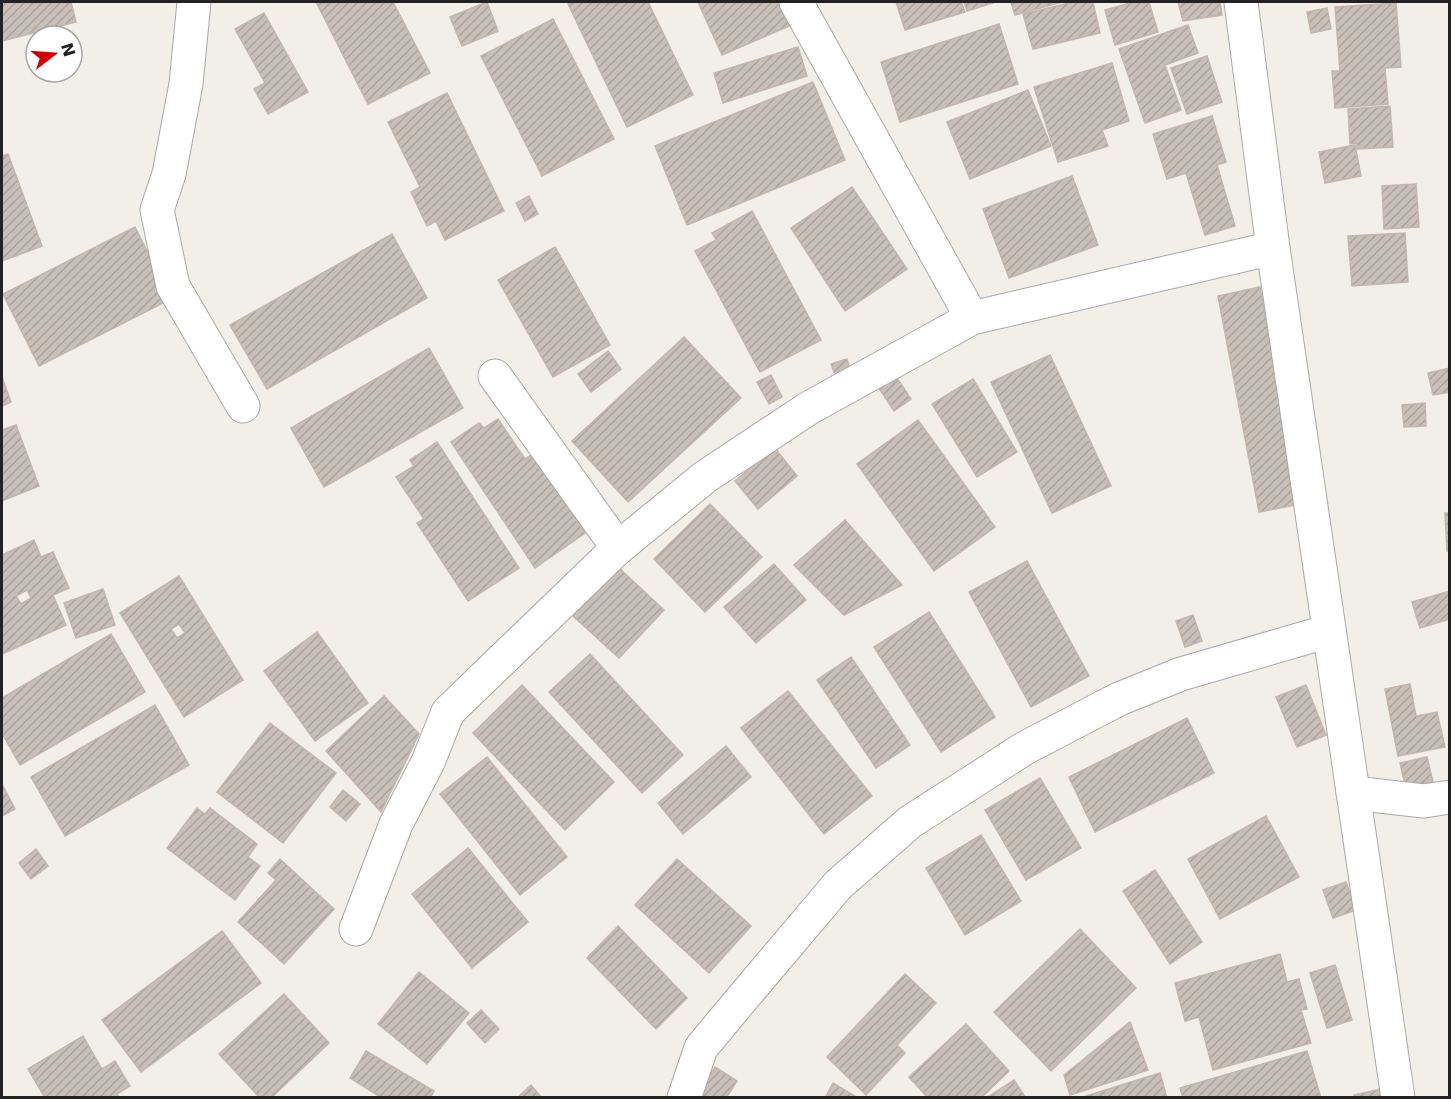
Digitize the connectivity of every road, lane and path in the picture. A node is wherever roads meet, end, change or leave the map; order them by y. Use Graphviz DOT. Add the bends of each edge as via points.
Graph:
graph roads {
  1 [pos="194,2"];
  2 [pos="796,2"];
  3 [pos="1241,2"];
  4 [pos="1273,248"];
  5 [pos="972,318"];
  6 [pos="495,376"];
  7 [pos="243,406"];
  8 [pos="618,548"];
  9 [pos="1329,631"];
  10 [pos="1353,793"];
  11 [pos="1449,797"];
  12 [pos="356,928"];
  13 [pos="684,1098"];
  14 [pos="1398,1098"];
  1 -- 7 [label="street" via="186,84 169,174 157,210 173,286"];
  2 -- 5 [label="street"];
  3 -- 4 [label="street"];
  4 -- 5 [label="street"];
  4 -- 9 [label="street"];
  5 -- 8 [label="street" via="809,408 705,477"];
  6 -- 8 [label="street"];
  8 -- 12 [label="street" via="448,712 396,824"];
  9 -- 10 [label="street"];
  9 -- 13 [label="street" via="1181,674 1119,699 1025,748 910,822 838,885 735,1007 702,1048"];
  10 -- 11 [label="street" via="1424,801"];
  10 -- 14 [label="street"];
}
